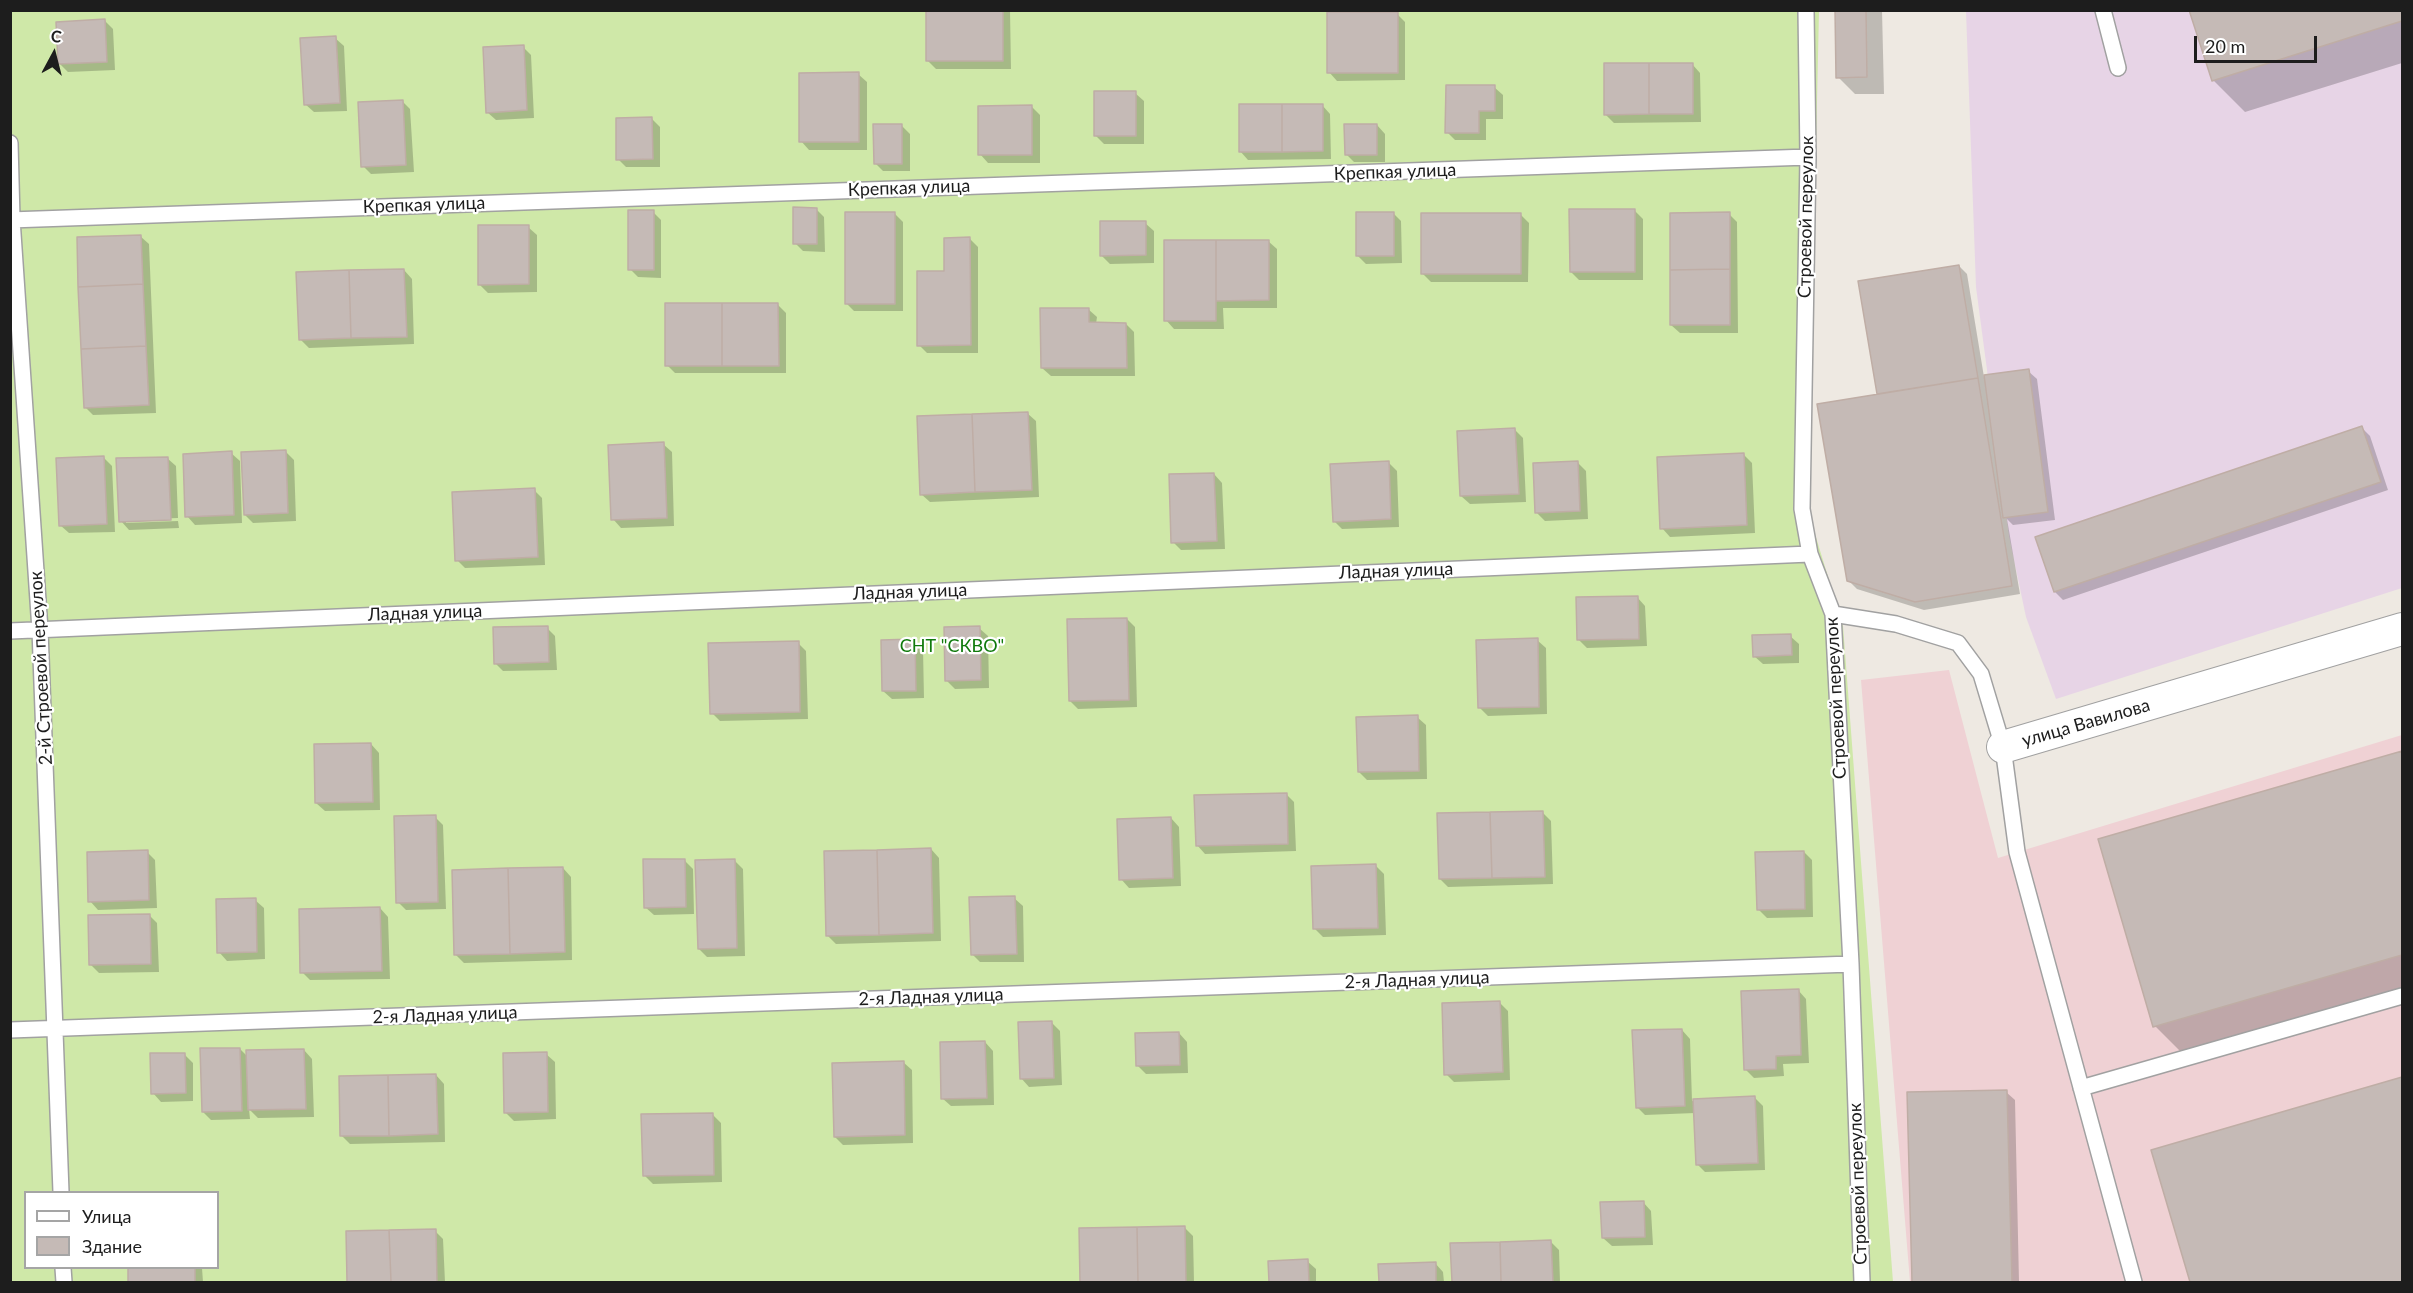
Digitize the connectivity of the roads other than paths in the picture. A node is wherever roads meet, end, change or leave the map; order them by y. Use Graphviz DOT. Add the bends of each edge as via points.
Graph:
graph roads {
  1 [pos="1806,10"];
  2 [pos="2103,10"];
  3 [pos="2118,68"];
  4 [pos="10,143"];
  5 [pos="1808,157"];
  6 [pos="11,219"];
  7 [pos="1810,554"];
  8 [pos="1833,614"];
  9 [pos="2403,629"];
  10 [pos="40,630"];
  11 [pos="10,631"];
  12 [pos="2003,747"];
  13 [pos="1851,964"];
  14 [pos="2403,996"];
  15 [pos="55,1028"];
  16 [pos="10,1030"];
  17 [pos="2081,1088"];
  18 [pos="61,1191"];
  19 [pos="1862,1282"];
  20 [pos="2134,1282"];
  1 -- 5 [label="lane, Строевой переулок"];
  2 -- 3 [label="lane"];
  4 -- 6 [label="lane, 2-й Строевой переулок"];
  5 -- 6 [label="lane, Крепкая улица"];
  5 -- 7 [label="lane, Строевой переулок" via="1802,509"];
  6 -- 10 [label="lane, 2-й Строевой переулок"];
  7 -- 8 [label="lane, Строевой переулок"];
  7 -- 10 [label="lane, Ладная улица"];
  8 -- 12 [label="lane, улица Вавилова" via="1896,624 1958,643 1981,674"];
  8 -- 13 [label="lane, Строевой переулок"];
  9 -- 12 [label="street, улица Вавилова"];
  10 -- 11 [label="lane, Ладная улица"];
  10 -- 15 [label="lane, 2-й Строевой переулок"];
  12 -- 17 [label="lane" via="2017,852"];
  13 -- 15 [label="lane, 2-я Ладная улица"];
  13 -- 19 [label="lane, Строевой переулок"];
  14 -- 17 [label="lane"];
  15 -- 16 [label="lane, 2-я Ладная улица"];
  15 -- 18 [label="lane, 2-й Строевой переулок"];
  17 -- 20 [label="lane"];
}
